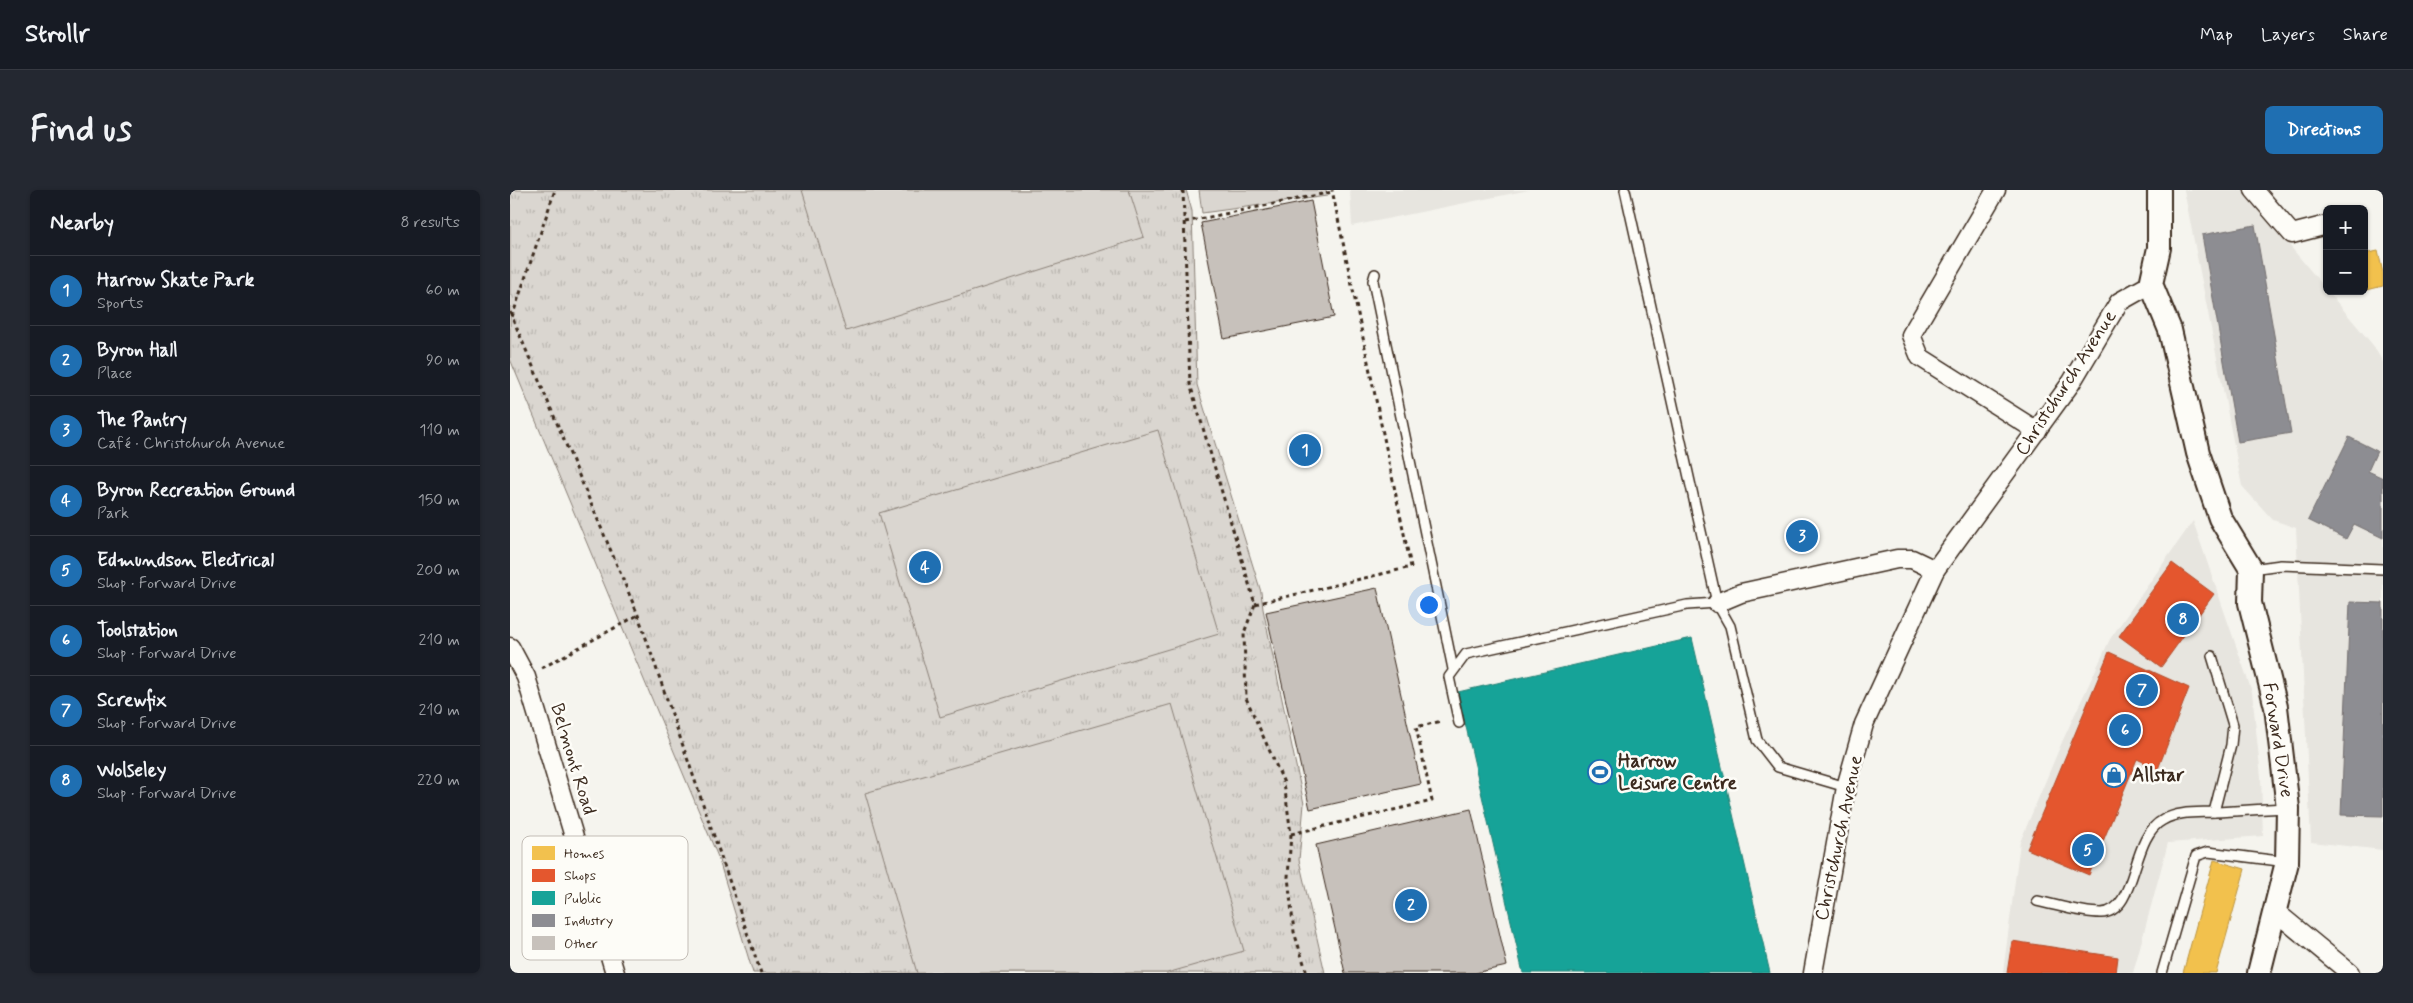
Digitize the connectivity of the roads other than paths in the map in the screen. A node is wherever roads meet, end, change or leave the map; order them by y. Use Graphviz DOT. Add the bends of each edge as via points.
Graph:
graph roads {
  1 [pos="1625,190"];
  2 [pos="2159,190"];
  3 [pos="2254,190"];
  4 [pos="1991,192"];
  5 [pos="2323,226"];
  6 [pos="1375,274"];
  7 [pos="2151,284"];
  8 [pos="2037,431"];
  9 [pos="2251,569"];
  10 [pos="2383,569"];
  11 [pos="1935,570"];
  12 [pos="1717,603"];
  13 [pos="510,647"];
  14 [pos="2212,656"];
  15 [pos="1453,669"];
  16 [pos="1458,720"];
  17 [pos="1846,787"];
  18 [pos="2288,808"];
  19 [pos="2214,812"];
  20 [pos="574,836"];
  21 [pos="2287,862"];
  22 [pos="2037,901"];
  23 [pos="2276,912"];
  24 [pos="611,960"];
  25 [pos="615,973"];
  26 [pos="1813,973"];
  27 [pos="2162,973"];
  28 [pos="2259,973"];
  29 [pos="2350,973"];
  1 -- 12 [label="lane"];
  2 -- 7 [label="street" via="2159,248"];
  3 -- 5 [label="street" via="2292,234"];
  4 -- 8 [label="street" via="1911,335 1920,357"];
  6 -- 15 [label="lane" via="1373,281"];
  7 -- 8 [label="street, Christchurch Avenue" via="2119,302"];
  7 -- 9 [label="street" via="2170,330 2198,453 2220,518"];
  8 -- 11 [label="street, Christchurch Avenue"];
  9 -- 10 [label="lane" via="2281,565"];
  9 -- 18 [label="street, Forward Drive" via="2250,604 2276,707"];
  11 -- 12 [label="street" via="1912,559 1897,559 1741,593"];
  11 -- 17 [label="street, Christchurch Avenue" via="1864,724"];
  12 -- 15 [label="lane" via="1687,605 1466,654"];
  12 -- 17 [label="lane" via="1730,626 1757,740 1778,767"];
  13 -- 20 [label="street, Belmont Road" via="526,677"];
  14 -- 19 [label="lane" via="2234,725"];
  15 -- 16 [label="lane" via="1449,677"];
  17 -- 26 [label="street, Christchurch Avenue"];
  18 -- 19 [label="lane"];
  18 -- 21 [label="street, Forward Drive"];
  19 -- 22 [label="lane" via="2179,813 2161,820 2150,830 2123,901 2115,909 2102,913"];
  21 -- 23 [label="street, Forward Drive"];
  21 -- 27 [label="lane" via="2208,852 2196,856"];
  23 -- 28 [label="street, Forward Drive"];
  23 -- 29 [label="street"];
  24 -- 25 [label="street, Belmont Road"];
}
